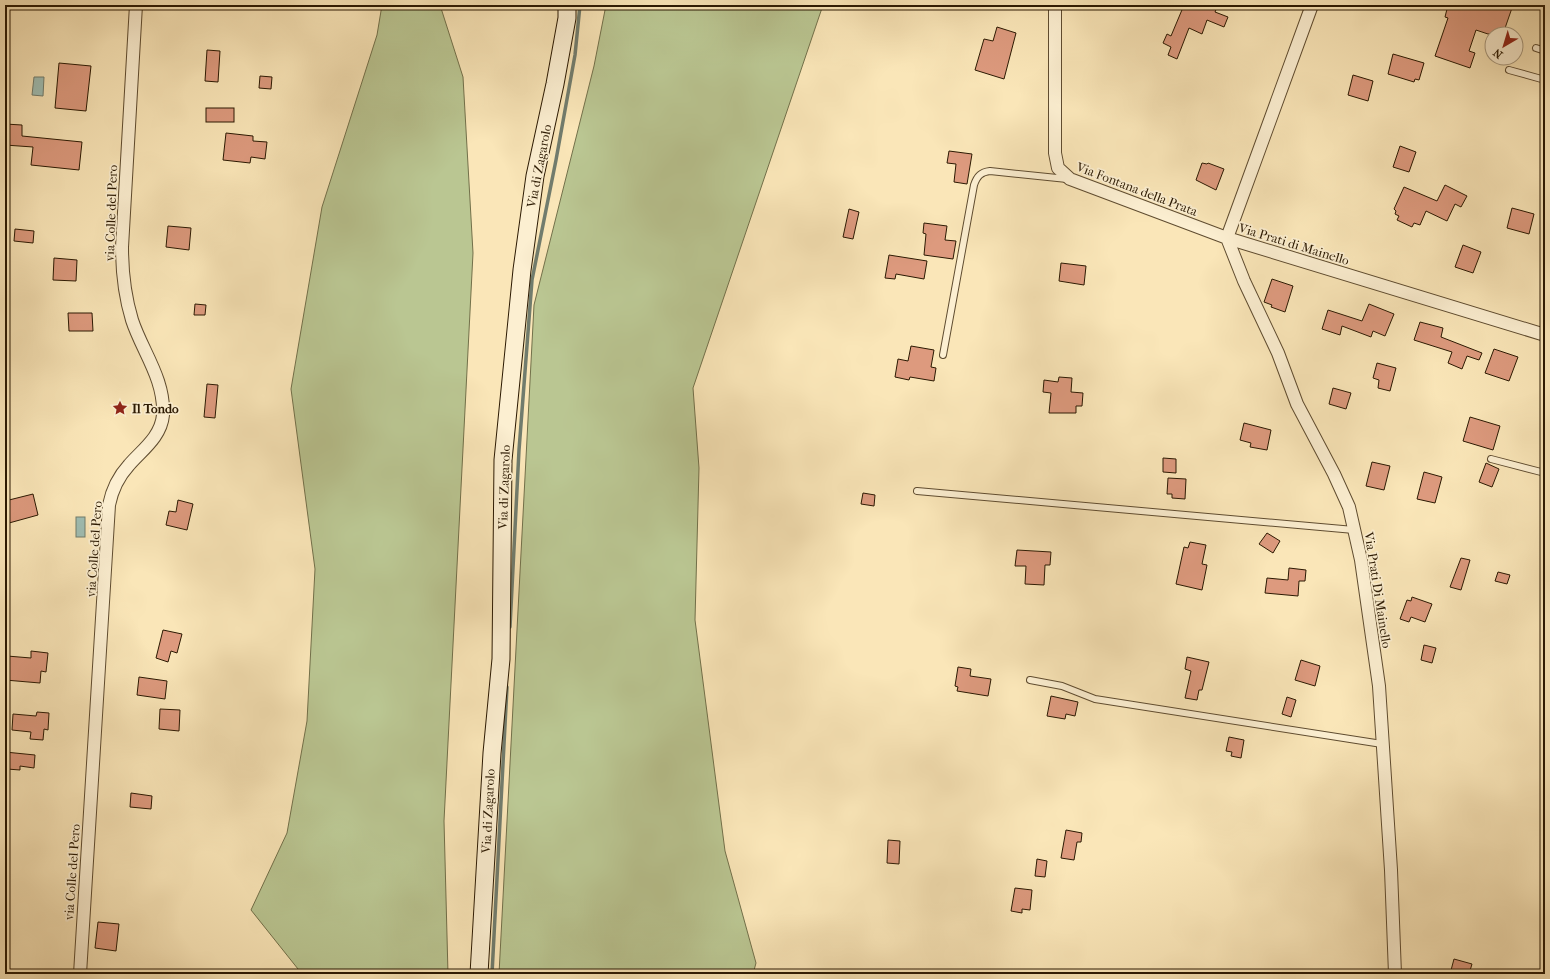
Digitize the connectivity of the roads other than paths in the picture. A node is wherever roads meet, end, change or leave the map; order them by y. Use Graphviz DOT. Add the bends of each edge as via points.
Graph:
graph roads {
  1 [pos="136,5"];
  2 [pos="567,5"];
  3 [pos="1055,5"];
  4 [pos="1312,5"];
  5 [pos="1536,48"];
  6 [pos="1545,51"];
  7 [pos="1509,70"];
  8 [pos="1545,80"];
  9 [pos="1070,179"];
  10 [pos="1227,238"];
  11 [pos="1545,335"];
  12 [pos="943,355"];
  13 [pos="1491,458"];
  14 [pos="1545,473"];
  15 [pos="917,491"];
  16 [pos="1354,530"];
  17 [pos="1030,680"];
  18 [pos="1382,744"];
  19 [pos="80,974"];
  20 [pos="479,974"];
  21 [pos="1395,974"];
  1 -- 19 [label="street, via Colle del Pero" via="122,264 132,319 155,370 163,416 154,438 128,465 114,486 109,505"];
  2 -- 20 [label="main road, Via di Zagarolo" via="555,84 535,176 523,262 503,460 501,659 492,753"];
  3 -- 9 [label="street, Via Fontana della Prata" via="1055,158 1060,171"];
  4 -- 10 [label="street, Via Prati di Mainello"];
  5 -- 6 [label="lane"];
  7 -- 8 [label="lane"];
  9 -- 10 [label="street, Via Fontana della Prata"];
  9 -- 12 [label="lane" via="990,171 983,172 977,177"];
  10 -- 11 [label="street, Via Prati di Mainello"];
  10 -- 16 [label="street, Via Prati Di Mainello" via="1278,352 1296,404 1349,507"];
  13 -- 14 [label="lane"];
  15 -- 16 [label="lane"];
  16 -- 18 [label="street, Via Prati Di Mainello" via="1361,560 1379,686"];
  17 -- 18 [label="lane" via="1062,686 1095,699"];
  18 -- 21 [label="street, Via Prati Di Mainello"];
}
